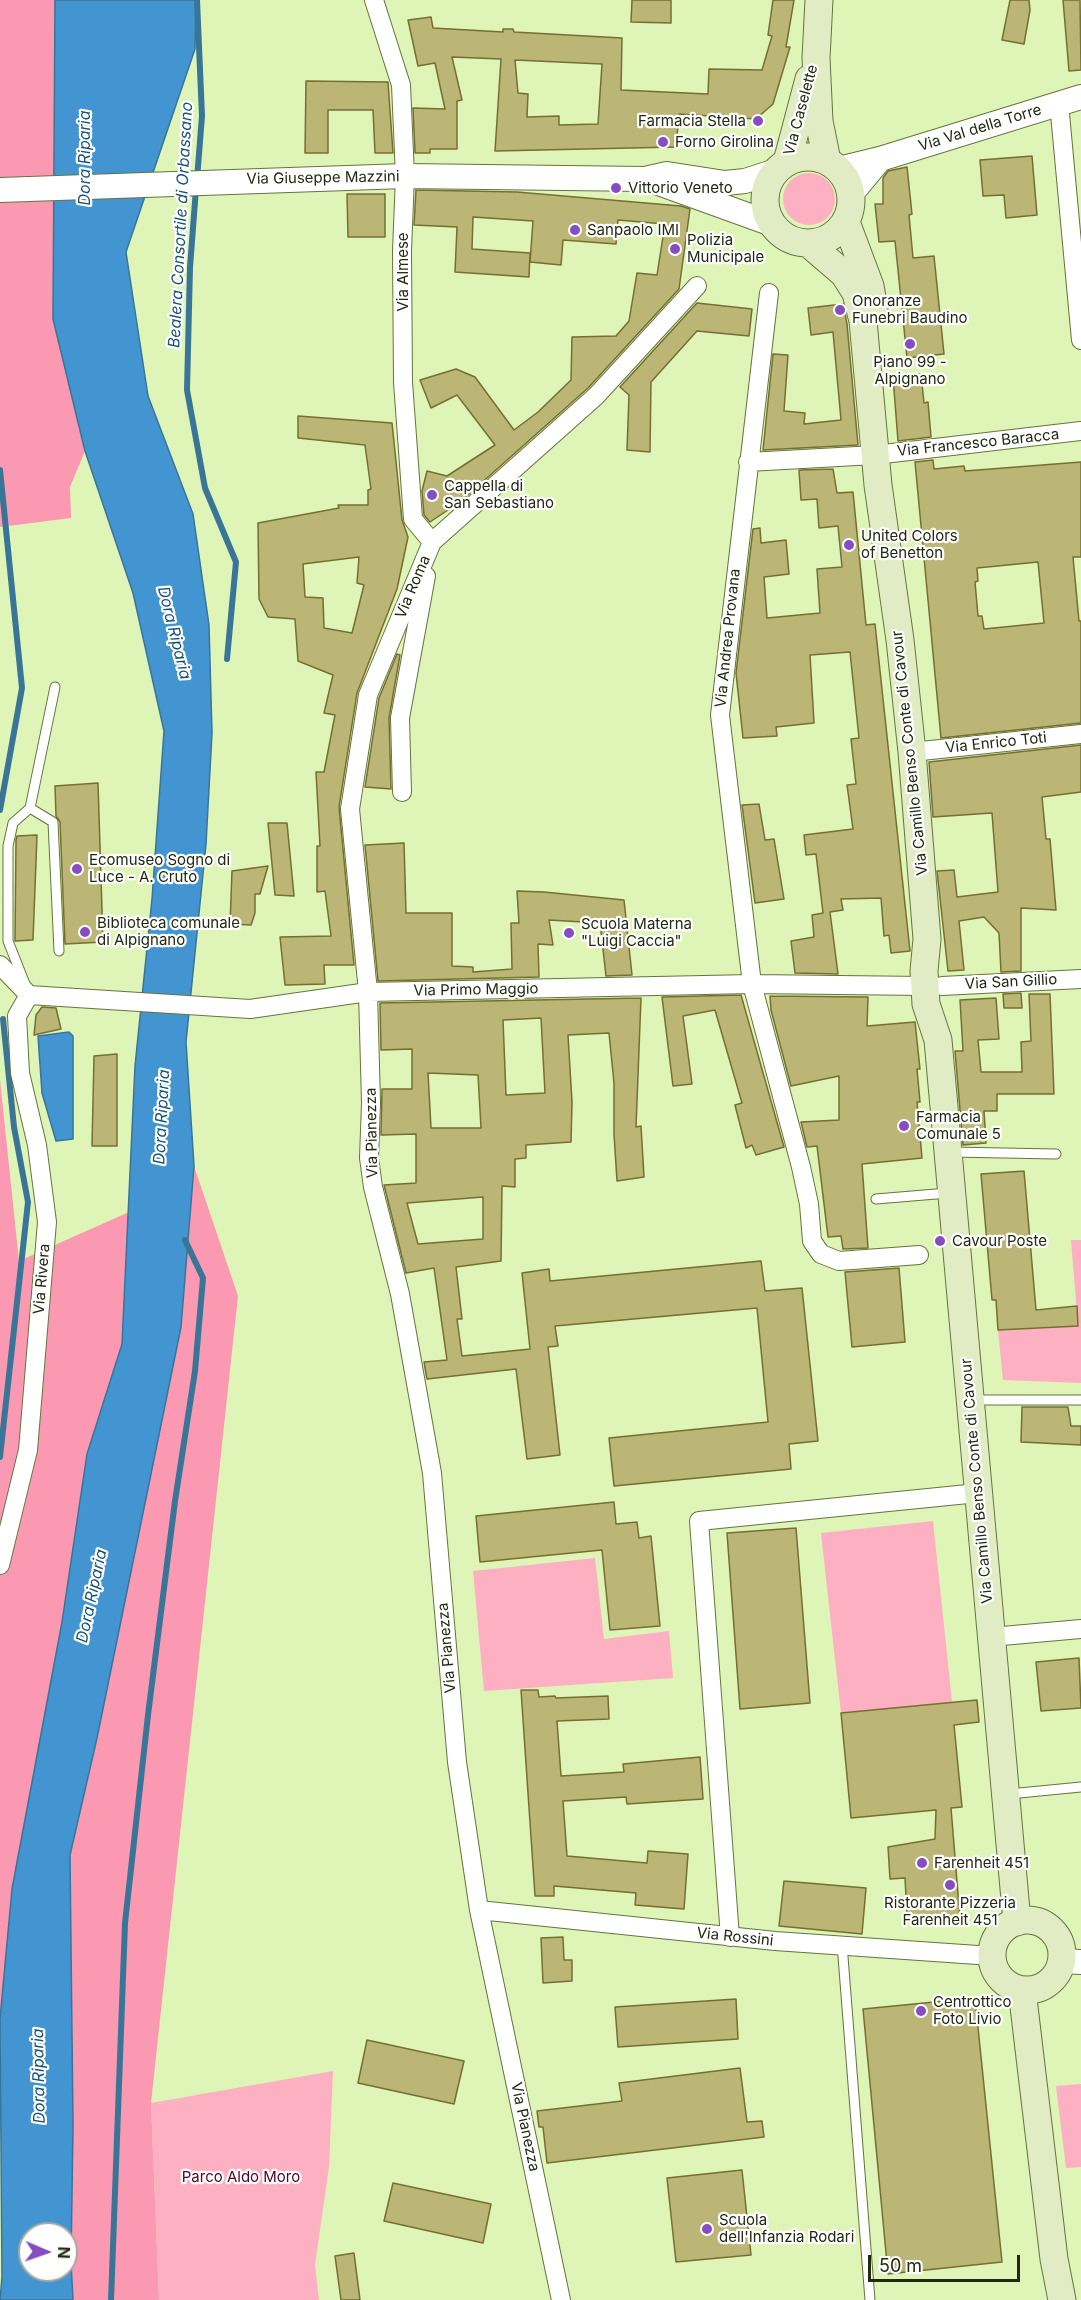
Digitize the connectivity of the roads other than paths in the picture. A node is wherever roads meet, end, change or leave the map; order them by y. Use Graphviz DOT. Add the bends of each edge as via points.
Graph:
graph roads {
  1 [pos="374,0"];
  2 [pos="819,0"];
  3 [pos="816,57"];
  4 [pos="1070,100"];
  5 [pos="880,159"];
  6 [pos="833,165"];
  7 [pos="782,166"];
  8 [pos="405,176"];
  9 [pos="645,178"];
  10 [pos="0,190"];
  11 [pos="851,194"];
  12 [pos="846,222"];
  13 [pos="772,224"];
  14 [pos="809,244"];
  15 [pos="696,286"];
  16 [pos="769,293"];
  17 [pos="1081,340"];
  18 [pos="1081,431"];
  19 [pos="881,454"];
  20 [pos="748,462"];
  21 [pos="432,542"];
  22 [pos="54,687"];
  23 [pos="1081,734"];
  24 [pos="912,752"];
  25 [pos="402,792"];
  26 [pos="30,808"];
  27 [pos="59,951"];
  28 [pos="0,965"];
  29 [pos="1081,979"];
  30 [pos="752,984"];
  31 [pos="933,986"];
  32 [pos="368,992"];
  33 [pos="29,995"];
  34 [pos="948,1152"];
  35 [pos="1056,1154"];
  36 [pos="951,1192"];
  37 [pos="876,1199"];
  38 [pos="919,1255"];
  39 [pos="970,1400"];
  40 [pos="1081,1400"];
  41 [pos="978,1493"];
  42 [pos="0,1565"];
  43 [pos="1081,1629"];
  44 [pos="991,1637"];
  45 [pos="1081,1787"];
  46 [pos="1005,1794"];
  47 [pos="479,1910"];
  48 [pos="1017,1922"];
  49 [pos="730,1937"];
  50 [pos="842,1944"];
  51 [pos="992,1956"];
  52 [pos="1071,1962"];
  53 [pos="1022,1990"];
  54 [pos="1054,2259"];
  55 [pos="561,2300"];
  56 [pos="870,2300"];
  57 [pos="1055,2300"];
  58 [pos="1062,2300"];
  1 -- 8 [label="street, Via Almese" via="401,85"];
  2 -- 3 [label="main road, Via Caselette"];
  3 -- 6 [label="main road, Via Caselette" via="819,121"];
  3 -- 7 [label="main road, Via Caselette"];
  4 -- 5 [label="street, Via Val della Torre"];
  4 -- 17 [label="street"];
  5 -- 6 [label="street, Via Val della Torre"];
  5 -- 11 [label="street"];
  6 -- 7 [label="main road" via="814,157 800,157"];
  6 -- 11 [label="main road" via="847,180"];
  7 -- 9 [label="street, Via Giuseppe Mazzini" via="745,181 725,183 667,174"];
  7 -- 13 [label="main road" via="765,196"];
  8 -- 9 [label="street, Via Giuseppe Mazzini"];
  8 -- 10 [label="street, Via Giuseppe Mazzini"];
  8 -- 21 [label="street, Via Almese" via="403,382 412,519"];
  9 -- 13 [label="street, Via Giuseppe Mazzini"];
  11 -- 12 [label="main road"];
  12 -- 14 [label="main road" via="836,234"];
  12 -- 19 [label="main road, Via Camillo Benso Conte di Cavour" via="870,286 879,349"];
  13 -- 14 [label="main road" via="782,234"];
  14 -- 19 [label="main road, Via Camillo Benso Conte di Cavour" via="844,274 856,292"];
  15 -- 21 [label="street, Via Roma" via="596,396"];
  16 -- 20 [label="street, Via Andrea Provana"];
  18 -- 19 [label="street, Via Francesco Baracca"];
  19 -- 20 [label="street, Via Francesco Baracca"];
  19 -- 24 [label="main road, Via Camillo Benso Conte di Cavour"];
  20 -- 30 [label="street, Via Andrea Provana" via="720,715"];
  21 -- 25 [label="street" via="399,718"];
  21 -- 32 [label="street, Via Roma" via="368,695 350,809"];
  22 -- 26 [label="lane"];
  23 -- 24 [label="street, Via Enrico Toti"];
  24 -- 31 [label="main road, Via Camillo Benso Conte di Cavour" via="927,939 940,970"];
  26 -- 27 [label="lane" via="53,822"];
  26 -- 33 [label="lane" via="13,823 8,846 8,941"];
  28 -- 33 [label="street"];
  29 -- 31 [label="street, Via San Gillio"];
  30 -- 31 [label="street, Via Primo Maggio"];
  30 -- 32 [label="street, Via Primo Maggio"];
  30 -- 38 [label="street, Via Andrea Provana" via="803,1176 812,1241 821,1254 839,1261"];
  31 -- 34 [label="main road, Via Camillo Benso Conte di Cavour" via="943,1003 938,1040"];
  32 -- 33 [label="street, Via Primo Maggio" via="250,1009"];
  32 -- 47 [label="street, Via Pianezza" via="369,1158 400,1294 432,1473 457,1762"];
  33 -- 42 [label="street, Via Rivera" via="17,1016 19,1062 47,1222 28,1450"];
  34 -- 35 [label="lane"];
  34 -- 36 [label="main road, Via Camillo Benso Conte di Cavour"];
  36 -- 37 [label="lane"];
  36 -- 39 [label="main road, Via Camillo Benso Conte di Cavour"];
  39 -- 40 [label="lane"];
  39 -- 41 [label="main road, Via Camillo Benso Conte di Cavour"];
  41 -- 44 [label="main road, Via Camillo Benso Conte di Cavour"];
  41 -- 49 [label="street" via="699,1521"];
  43 -- 44 [label="street"];
  44 -- 46 [label="main road, Via Camillo Benso Conte di Cavour"];
  45 -- 46 [label="lane"];
  46 -- 48 [label="main road, Via Camillo Benso Conte di Cavour"];
  47 -- 49 [label="street, Via Rossini"];
  47 -- 55 [label="street, Via Pianezza"];
  48 -- 51 [label="main road" via="999,1934"];
  48 -- 52 [label="main road" via="1028,1920 1050,1929"];
  49 -- 50 [label="street, Via Rossini"];
  50 -- 51 [label="street, Via Rossini"];
  50 -- 56 [label="lane"];
  51 -- 53 [label="main road" via="1004,1982"];
  52 -- 53 [label="main road" via="1052,1980 1033,1990"];
  53 -- 54 [label="main road"];
  54 -- 57 [label="main road"];
  54 -- 58 [label="main road"];
}
